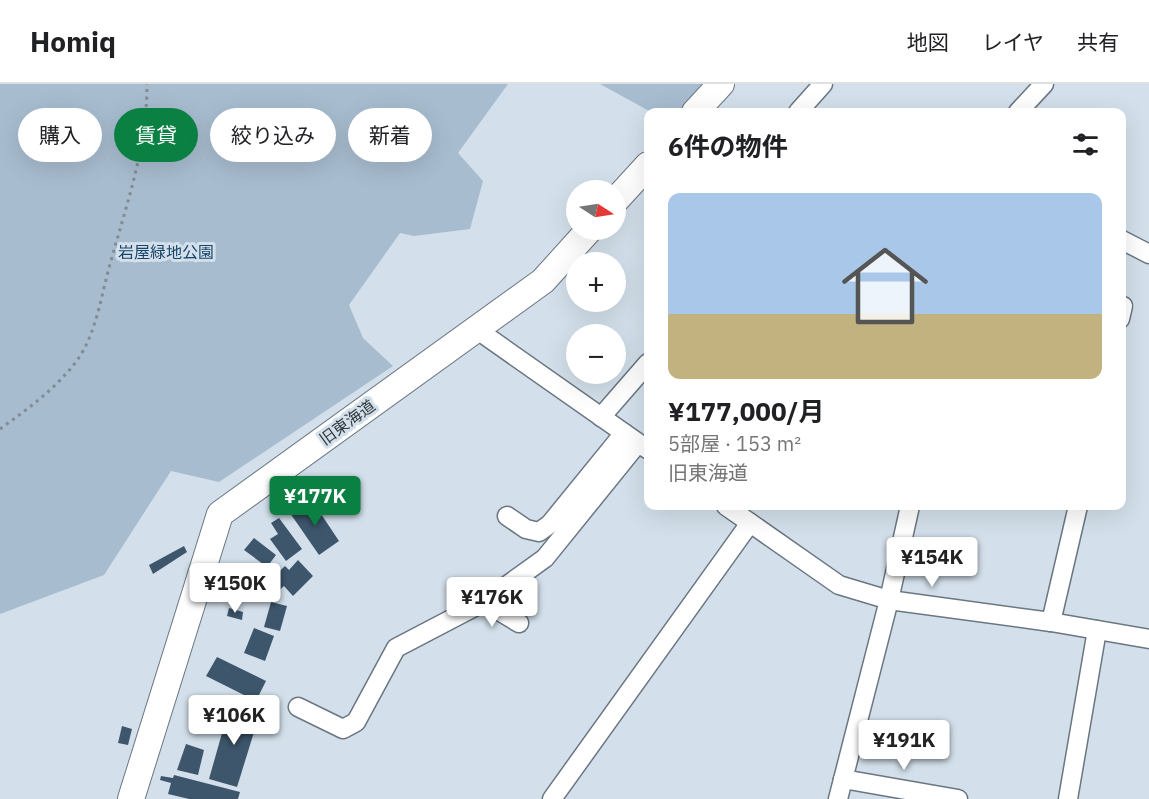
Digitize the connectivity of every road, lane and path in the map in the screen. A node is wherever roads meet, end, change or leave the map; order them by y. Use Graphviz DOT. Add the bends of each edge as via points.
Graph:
graph roads {
  1 [pos="147,84"];
  2 [pos="721,84"];
  3 [pos="823,84"];
  4 [pos="1044,84"];
  5 [pos="699,108"];
  6 [pos="802,108"];
  7 [pos="1022,108"];
  8 [pos="644,169"];
  9 [pos="626,189"];
  10 [pos="580,240"];
  11 [pos="1126,242"];
  12 [pos="1149,254"];
  13 [pos="476,329"];
  14 [pos="644,368"];
  15 [pos="601,417"];
  16 [pos="0,429"];
  17 [pos="637,442"];
  18 [pos="732,510"];
  19 [pos="909,510"];
  20 [pos="1076,510"];
  21 [pos="507,516"];
  22 [pos="750,523"];
  23 [pos="889,600"];
  24 [pos="484,602"];
  25 [pos="1051,622"];
  26 [pos="519,623"];
  27 [pos="1096,630"];
  28 [pos="1149,639"];
  29 [pos="298,707"];
  30 [pos="843,779"];
  31 [pos="131,799"];
  32 [pos="552,799"];
  33 [pos="838,799"];
  34 [pos="958,799"];
  35 [pos="1068,799"];
  1 -- 16 [label="path" via="147,108 132,194 90,336 78,358 43,398"];
  2 -- 5 [label="street"];
  3 -- 6 [label="street"];
  4 -- 7 [label="street"];
  8 -- 9 [label="street"];
  10 -- 13 [label="street, 旧東海道" via="543,281"];
  11 -- 12 [label="street"];
  13 -- 15 [label="street"];
  13 -- 31 [label="street, 旧東海道" via="220,514"];
  14 -- 15 [label="street"];
  15 -- 17 [label="street"];
  17 -- 21 [label="street" via="539,531 526,529"];
  17 -- 24 [label="street" via="545,558"];
  18 -- 22 [label="street"];
  19 -- 23 [label="street"];
  20 -- 25 [label="street"];
  22 -- 23 [label="street" via="838,585"];
  22 -- 32 [label="street"];
  23 -- 25 [label="street"];
  23 -- 30 [label="street"];
  24 -- 26 [label="street"];
  24 -- 29 [label="street" via="396,648 356,722 343,729"];
  25 -- 27 [label="street"];
  27 -- 28 [label="street"];
  27 -- 35 [label="street"];
  30 -- 33 [label="street"];
  30 -- 34 [label="street"];
}
